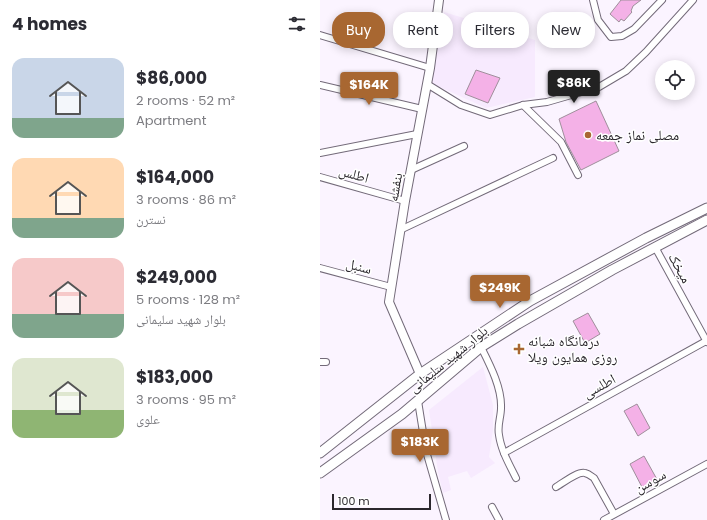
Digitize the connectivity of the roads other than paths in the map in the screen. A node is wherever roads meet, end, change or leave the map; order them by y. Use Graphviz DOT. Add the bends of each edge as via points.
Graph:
graph roads {
  1 [pos="439,0"];
  2 [pos="593,0"];
  3 [pos="662,0"];
  4 [pos="693,0"];
  5 [pos="320,35"];
  6 [pos="430,68"];
  7 [pos="427,84"];
  8 [pos="320,85"];
  9 [pos="523,105"];
  10 [pos="422,109"];
  11 [pos="417,134"];
  12 [pos="464,146"];
  13 [pos="320,153"];
  14 [pos="553,158"];
  15 [pos="411,170"];
  16 [pos="578,176"];
  17 [pos="320,177"];
  18 [pos="405,201"];
  19 [pos="707,208"];
  20 [pos="707,220"];
  21 [pos="400,230"];
  22 [pos="655,247"];
  23 [pos="320,268"];
  24 [pos="391,287"];
  25 [pos="707,342"];
  26 [pos="481,347"];
  27 [pos="420,374"];
  28 [pos="418,401"];
  29 [pos="320,453"];
  30 [pos="504,453"];
  31 [pos="707,464"];
  32 [pos="320,473"];
  33 [pos="516,478"];
  34 [pos="556,486"];
  35 [pos="492,507"];
  36 [pos="614,514"];
  37 [pos="446,520"];
  38 [pos="499,520"];
  39 [pos="604,520"];
  1 -- 6 [label="street, بنفشه"];
  2 -- 3 [label="street" via="598,20 611,37 622,36 634,29"];
  4 -- 9 [label="street" via="646,52 626,70 603,85 547,102"];
  5 -- 6 [label="street"];
  6 -- 7 [label="street, بنفشه"];
  7 -- 9 [label="street" via="461,105 490,115"];
  7 -- 10 [label="street, بنفشه"];
  8 -- 10 [label="street"];
  9 -- 16 [label="street" via="561,142"];
  10 -- 11 [label="street, بنفشه"];
  11 -- 13 [label="street"];
  11 -- 15 [label="street, بنفشه"];
  12 -- 15 [label="street"];
  14 -- 21 [label="street"];
  15 -- 18 [label="street, بنفشه"];
  17 -- 18 [label="street, اطلس"];
  18 -- 21 [label="street, بنفشه"];
  19 -- 27 [label="main road, بلوار شهید سلیمانی" via="530,301"];
  20 -- 22 [label="main road, بلوار شهید سلیمانی"];
  21 -- 24 [label="street, بنفشه"];
  22 -- 25 [label="street, میخک"];
  22 -- 26 [label="main road, بلوار شهید سلیمانی"];
  23 -- 24 [label="street, سنبل"];
  24 -- 27 [label="street, بنفشه" via="389,302"];
  25 -- 30 [label="street, اطلسی"];
  26 -- 28 [label="main road, بلوار شهید سلیمانی"];
  26 -- 30 [label="street" via="499,391 501,408 498,434"];
  27 -- 29 [label="main road, بلوار شهید سلیمانی"];
  28 -- 32 [label="main road, بلوار شهید سلیمانی"];
  28 -- 37 [label="street" via="426,451"];
  30 -- 33 [label="street"];
  31 -- 36 [label="street, سوسن"];
  34 -- 36 [label="street" via="584,472 594,478"];
  35 -- 38 [label="street"];
  36 -- 39 [label="street, سوسن"];
}
